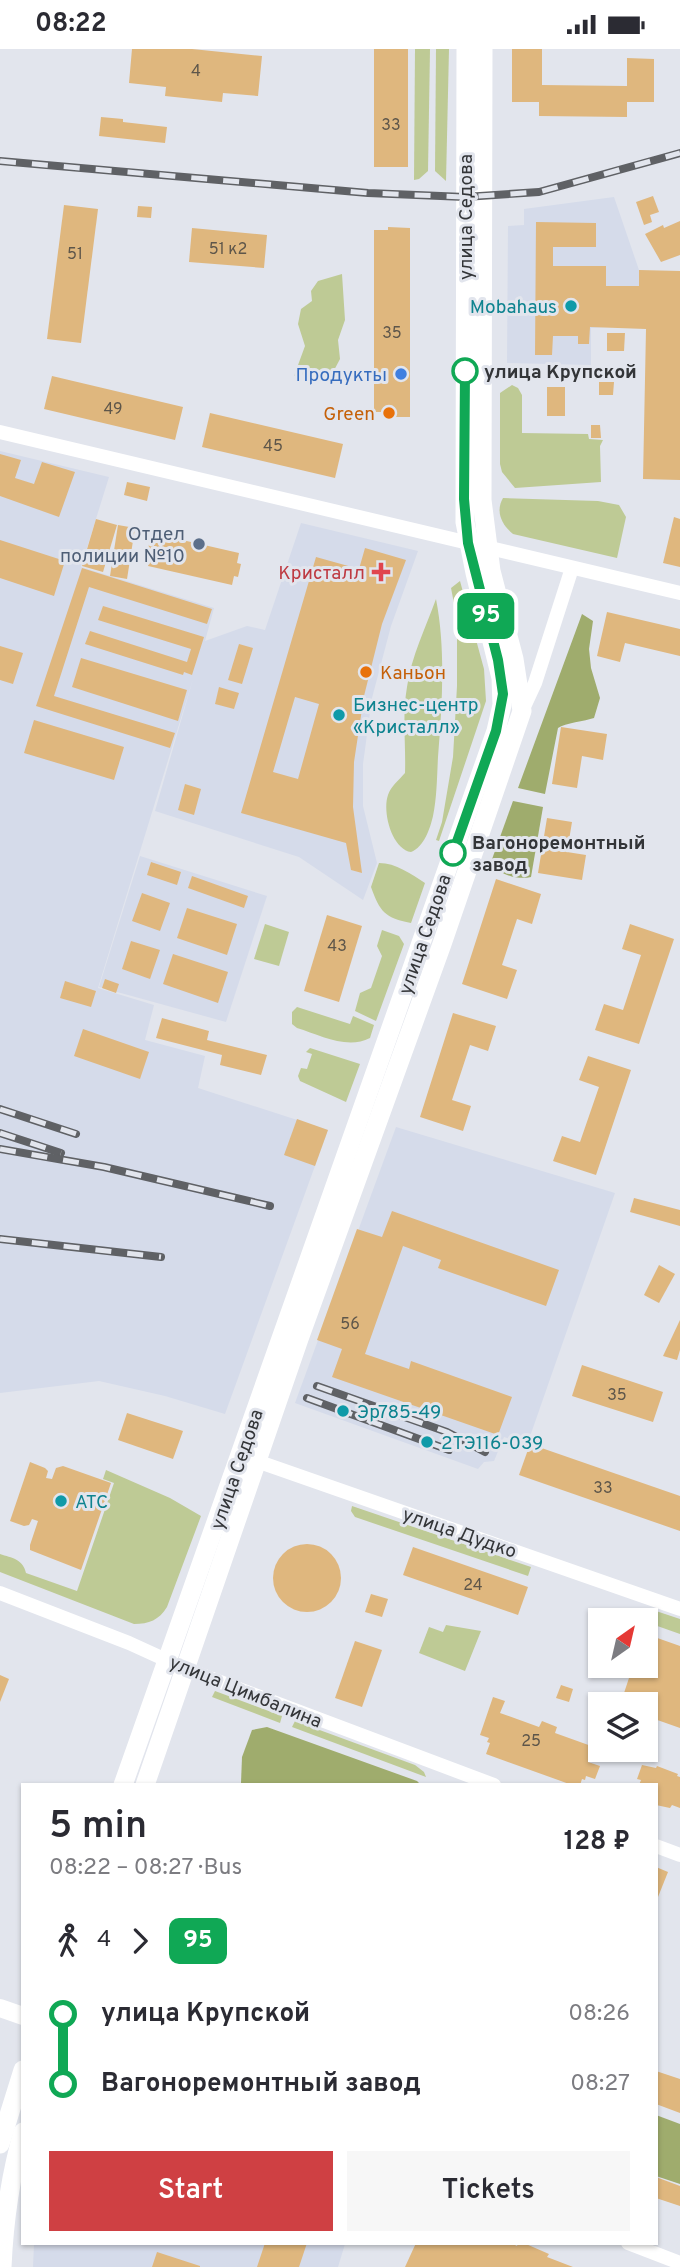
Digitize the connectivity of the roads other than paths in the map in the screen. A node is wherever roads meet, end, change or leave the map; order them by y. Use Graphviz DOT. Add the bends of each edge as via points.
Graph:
graph roads {
  1 [pos="466,49"];
  2 [pos="483,49"];
  3 [pos="0,432"];
  4 [pos="477,545"];
  5 [pos="572,568"];
  6 [pos="680,593"];
  7 [pos="522,711"];
  8 [pos="249,1459"];
  9 [pos="0,1593"];
  10 [pos="680,1609"];
  11 [pos="167,1660"];
  12 [pos="186,1669"];
  13 [pos="124,1783"];
  14 [pos="146,1783"];
  15 [pos="489,1783"];
  16 [pos="658,1847"];
  17 [pos="680,1855"];
  18 [pos="0,2008"];
  19 [pos="21,2015"];
  20 [pos="21,2076"];
  21 [pos="21,2139"];
  22 [pos="0,2144"];
  23 [pos="633,2245"];
  24 [pos="680,2263"];
  25 [pos="2,2267"];
  1 -- 4 [label="main road, улица Седова" via="464,499"];
  2 -- 4 [label="main road, улица Седова" via="482,500"];
  3 -- 4 [label="street"];
  4 -- 5 [label="street"];
  4 -- 7 [label="main road, улица Седова" via="516,668"];
  4 -- 8 [label="main road, улица Седова" via="503,694 499,720"];
  5 -- 6 [label="street"];
  5 -- 7 [label="street, улица Седова"];
  7 -- 8 [label="main road, улица Седова"];
  8 -- 10 [label="street, улица Дудко"];
  8 -- 11 [label="main road, улица Седова"];
  8 -- 12 [label="main road, улица Седова"];
  9 -- 11 [label="street, улица Цимбалина"];
  11 -- 12 [label="street, улица Цимбалина"];
  11 -- 13 [label="main road, улица Седова"];
  12 -- 14 [label="main road, улица Седова"];
  12 -- 15 [label="street, улица Цимбалина"];
  16 -- 17 [label="street"];
  18 -- 19 [label="street"];
  20 -- 22 [label="main road"];
  21 -- 25 [label="main road" via="12,2170"];
  23 -- 24 [label="street"];
}
